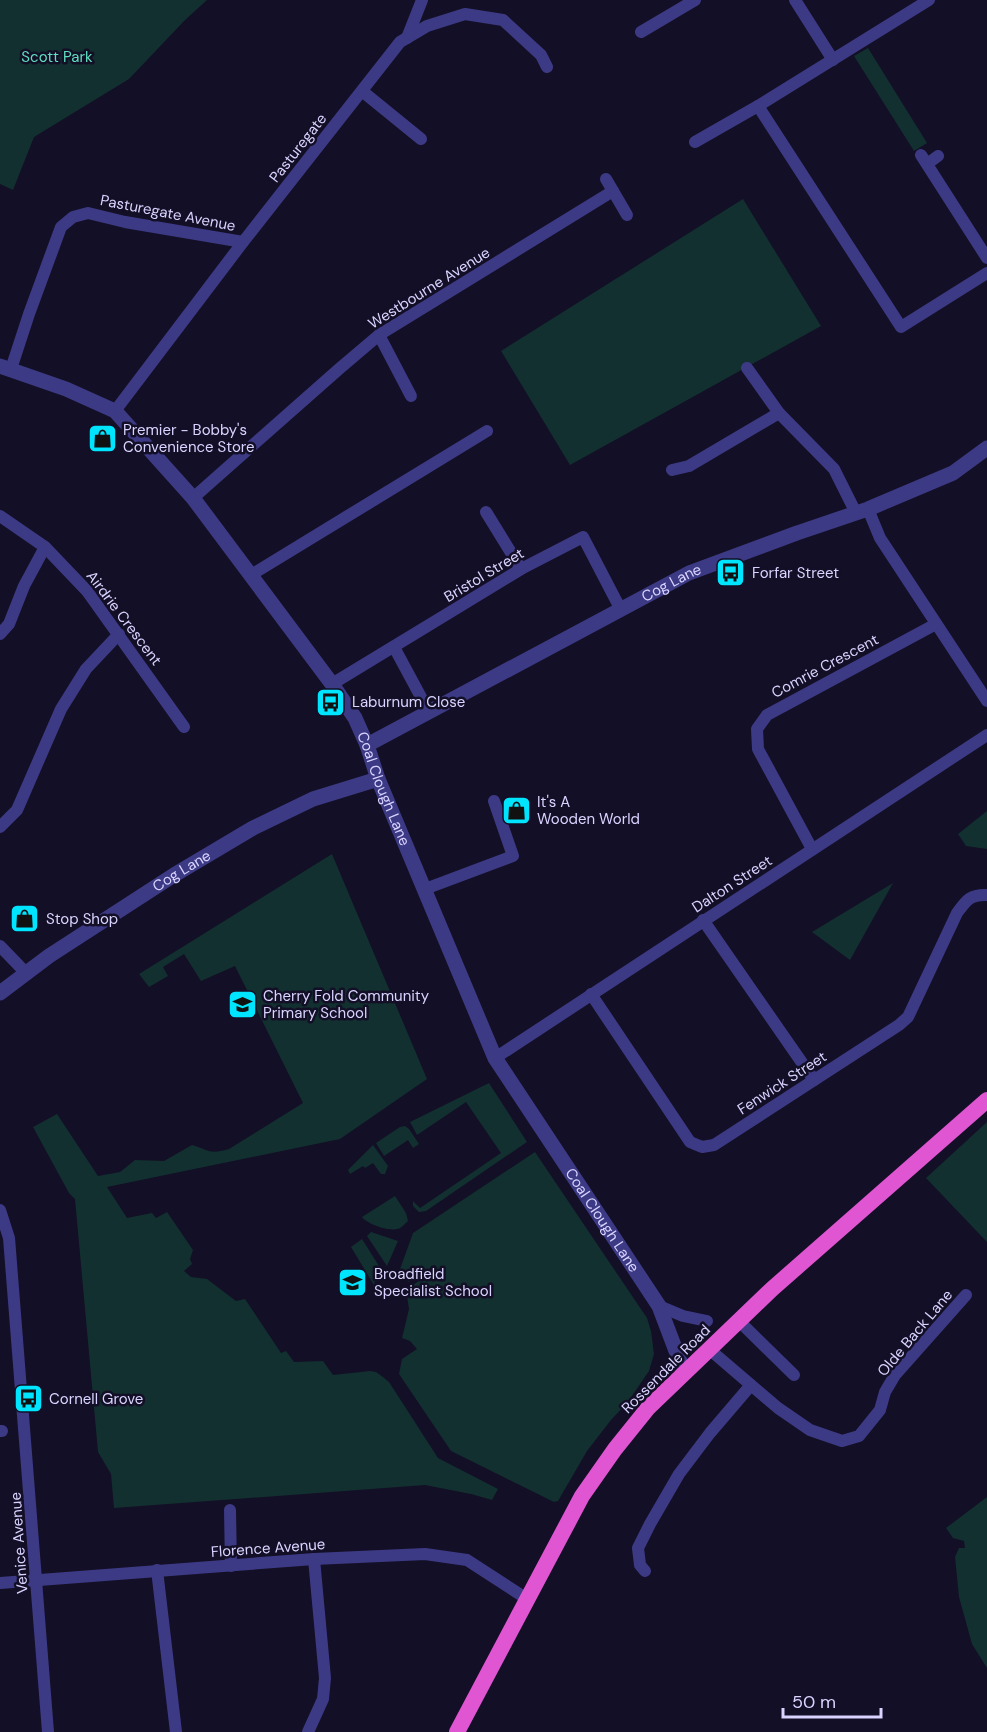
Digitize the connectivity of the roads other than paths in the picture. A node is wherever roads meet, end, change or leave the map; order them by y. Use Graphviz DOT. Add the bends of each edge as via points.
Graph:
graph roads {
  1 [pos="422,0"];
  2 [pos="695,0"];
  3 [pos="795,0"];
  4 [pos="929,0"];
  5 [pos="641,32"];
  6 [pos="407,38"];
  7 [pos="833,60"];
  8 [pos="547,67"];
  9 [pos="362,91"];
  10 [pos="758,106"];
  11 [pos="421,139"];
  12 [pos="695,142"];
  13 [pos="939,156"];
  14 [pos="606,179"];
  15 [pos="613,191"];
  16 [pos="627,215"];
  17 [pos="243,242"];
  18 [pos="987,258"];
  19 [pos="987,273"];
  20 [pos="379,335"];
  21 [pos="5,367"];
  22 [pos="747,368"];
  23 [pos="411,396"];
  24 [pos="115,411"];
  25 [pos="779,413"];
  26 [pos="487,431"];
  27 [pos="987,448"];
  28 [pos="672,470"];
  29 [pos="193,498"];
  30 [pos="862,511"];
  31 [pos="486,512"];
  32 [pos="0,516"];
  33 [pos="45,547"];
  34 [pos="521,569"];
  35 [pos="251,575"];
  36 [pos="621,610"];
  37 [pos="936,624"];
  38 [pos="0,634"];
  39 [pos="119,634"];
  40 [pos="394,647"];
  41 [pos="332,684"];
  42 [pos="987,701"];
  43 [pos="429,712"];
  44 [pos="184,727"];
  45 [pos="987,735"];
  46 [pos="367,745"];
  47 [pos="378,779"];
  48 [pos="494,801"];
  49 [pos="0,827"];
  50 [pos="812,849"];
  51 [pos="424,889"];
  52 [pos="987,895"];
  53 [pos="703,920"];
  54 [pos="0,946"];
  55 [pos="27,974"];
  56 [pos="0,993"];
  57 [pos="591,994"];
  58 [pos="495,1058"];
  59 [pos="814,1080"];
  60 [pos="987,1100"];
  61 [pos="0,1210"];
  62 [pos="966,1295"];
  63 [pos="659,1306"];
  64 [pos="707,1320"];
  65 [pos="739,1321"];
  66 [pos="709,1349"];
  67 [pos="684,1372"];
  68 [pos="794,1375"];
  69 [pos="751,1385"];
  70 [pos="230,1510"];
  71 [pos="314,1559"];
  72 [pos="231,1566"];
  73 [pos="157,1570"];
  74 [pos="645,1571"];
  75 [pos="37,1581"];
  76 [pos="0,1583"];
  77 [pos="526,1599"];
  78 [pos="48,1732"];
  79 [pos="176,1732"];
  80 [pos="308,1732"];
  81 [pos="457,1732"];
  1 -- 6 [label="street"];
  2 -- 5 [label="street"];
  3 -- 7 [label="street"];
  4 -- 7 [label="street"];
  6 -- 8 [label="street, Pasturegate" via="427,26 465,14 503,20 542,56"];
  6 -- 9 [label="street, Pasturegate"];
  7 -- 10 [label="street"];
  9 -- 11 [label="street"];
  9 -- 17 [label="street, Pasturegate"];
  10 -- 12 [label="street"];
  10 -- 19 [label="street" via="901,327"];
  13 -- 18 [label="street" via="924,160"];
  14 -- 15 [label="street"];
  15 -- 16 [label="street"];
  15 -- 20 [label="street, Westbourne Avenue"];
  17 -- 21 [label="street, Pasturegate Avenue" via="88,213 73,218 61,227"];
  17 -- 24 [label="street, Pasturegate"];
  20 -- 23 [label="street"];
  20 -- 29 [label="street, Westbourne Avenue"];
  21 -- 24 [label="street, Coal Clough Lane"];
  22 -- 25 [label="street"];
  24 -- 29 [label="street, Coal Clough Lane"];
  25 -- 28 [label="street" via="689,466"];
  25 -- 30 [label="street" via="834,469"];
  26 -- 35 [label="street"];
  27 -- 30 [label="street, Cog Lane" via="953,473"];
  29 -- 35 [label="street, Coal Clough Lane"];
  30 -- 36 [label="street, Cog Lane" via="689,573"];
  30 -- 37 [label="street"];
  31 -- 34 [label="street"];
  32 -- 33 [label="street, Airdrie Crescent"];
  33 -- 38 [label="street" via="9,624"];
  33 -- 39 [label="street, Airdrie Crescent" via="87,591"];
  34 -- 36 [label="street, Bristol Street" via="583,537"];
  34 -- 40 [label="street, Bristol Street"];
  35 -- 41 [label="street, Coal Clough Lane"];
  36 -- 43 [label="street, Cog Lane"];
  37 -- 42 [label="street"];
  37 -- 50 [label="street, Comrie Crescent" via="767,715 757,729 758,749"];
  39 -- 44 [label="street, Airdrie Crescent"];
  39 -- 49 [label="street" via="86,669 61,709 17,810"];
  40 -- 41 [label="street, Bristol Street"];
  40 -- 43 [label="street"];
  41 -- 46 [label="street, Coal Clough Lane" via="355,718"];
  43 -- 46 [label="street, Cog Lane"];
  45 -- 50 [label="street, Dalton Street"];
  46 -- 47 [label="street, Coal Clough Lane"];
  47 -- 51 [label="street, Coal Clough Lane"];
  47 -- 55 [label="street, Cog Lane" via="313,799 253,828 89,930"];
  48 -- 51 [label="street" via="513,856"];
  50 -- 53 [label="street, Dalton Street"];
  51 -- 58 [label="street, Coal Clough Lane"];
  52 -- 59 [label="street, Fenwick Street" via="967,899 957,913 909,1017"];
  53 -- 57 [label="street, Dalton Street"];
  53 -- 59 [label="street"];
  54 -- 55 [label="street"];
  55 -- 56 [label="street, Cog Lane"];
  57 -- 58 [label="street, Dalton Street"];
  57 -- 59 [label="street, Fenwick Street" via="690,1142 702,1147 714,1145"];
  58 -- 63 [label="street, Coal Clough Lane"];
  60 -- 65 [label="highway, Rossendale Road"];
  61 -- 75 [label="street, Venice Avenue" via="9,1238"];
  62 -- 69 [label="street, Olde Back Lane" via="895,1376 880,1410 858,1436 842,1441 810,1430"];
  63 -- 64 [label="street"];
  63 -- 67 [label="street, Coal Clough Lane"];
  65 -- 66 [label="highway, Rossendale Road"];
  65 -- 68 [label="street"];
  66 -- 67 [label="highway, Rossendale Road"];
  66 -- 69 [label="street, Olde Back Lane"];
  67 -- 77 [label="highway, Rossendale Road" via="648,1408 588,1486"];
  69 -- 74 [label="street" via="680,1474 650,1524 638,1548 640,1565"];
  70 -- 72 [label="street"];
  71 -- 72 [label="street, Florence Avenue"];
  71 -- 77 [label="street, Florence Avenue" via="425,1554 467,1560"];
  71 -- 80 [label="street" via="325,1678 323,1699"];
  72 -- 73 [label="street, Florence Avenue"];
  73 -- 75 [label="street, Florence Avenue"];
  73 -- 79 [label="street"];
  75 -- 76 [label="street, Florence Avenue"];
  75 -- 78 [label="street, Venice Avenue"];
  77 -- 81 [label="highway, Rossendale Road"];
}
